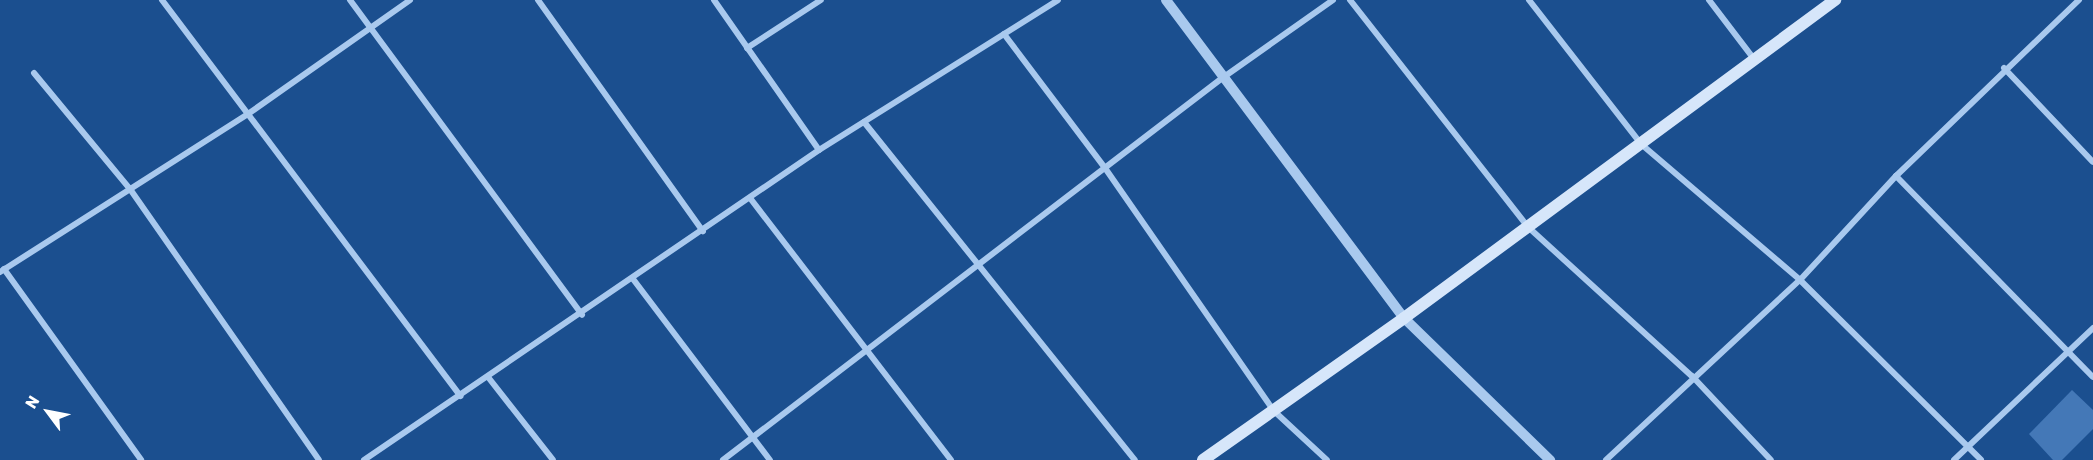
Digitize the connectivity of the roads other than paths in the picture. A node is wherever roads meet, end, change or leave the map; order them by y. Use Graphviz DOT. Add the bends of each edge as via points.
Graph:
graph roads {
  1 [pos="162,0"];
  2 [pos="350,0"];
  3 [pos="410,0"];
  4 [pos="538,0"];
  5 [pos="714,0"];
  6 [pos="821,0"];
  7 [pos="1058,0"];
  8 [pos="1166,0"];
  9 [pos="1334,0"];
  10 [pos="1350,0"];
  11 [pos="1529,0"];
  12 [pos="1709,0"];
  13 [pos="1835,0"];
  14 [pos="2079,0"];
  15 [pos="370,28"];
  16 [pos="1004,34"];
  17 [pos="747,48"];
  18 [pos="1754,60"];
  19 [pos="2004,68"];
  20 [pos="34,73"];
  21 [pos="1221,79"];
  22 [pos="248,114"];
  23 [pos="864,122"];
  24 [pos="1641,144"];
  25 [pos="819,150"];
  26 [pos="2093,162"];
  27 [pos="1105,168"];
  28 [pos="1896,176"];
  29 [pos="130,189"];
  30 [pos="750,198"];
  31 [pos="1528,227"];
  32 [pos="703,231"];
  33 [pos="980,264"];
  34 [pos="2,271"];
  35 [pos="633,279"];
  36 [pos="1800,280"];
  37 [pos="582,315"];
  38 [pos="1404,318"];
  39 [pos="2093,328"];
  40 [pos="867,350"];
  41 [pos="2068,351"];
  42 [pos="1692,376"];
  43 [pos="488,377"];
  44 [pos="2093,377"];
  45 [pos="460,396"];
  46 [pos="1274,411"];
  47 [pos="753,437"];
  48 [pos="1968,446"];
  49 [pos="141,460"];
  50 [pos="319,460"];
  51 [pos="364,460"];
  52 [pos="553,460"];
  53 [pos="723,460"];
  54 [pos="770,460"];
  55 [pos="951,460"];
  56 [pos="1135,460"];
  57 [pos="1203,460"];
  58 [pos="1327,460"];
  59 [pos="1550,460"];
  60 [pos="1606,460"];
  61 [pos="1771,460"];
  62 [pos="1954,460"];
  63 [pos="1982,460"];
  1 -- 22 [label="street"];
  2 -- 15 [label="street"];
  3 -- 15 [label="street"];
  4 -- 32 [label="street"];
  5 -- 17 [label="street"];
  6 -- 17 [label="street"];
  7 -- 16 [label="street"];
  8 -- 21 [label="street"];
  9 -- 21 [label="street"];
  10 -- 31 [label="street"];
  11 -- 24 [label="street"];
  12 -- 18 [label="street"];
  13 -- 18 [label="main road"];
  14 -- 19 [label="street"];
  15 -- 22 [label="street"];
  15 -- 37 [label="street"];
  16 -- 23 [label="street"];
  16 -- 27 [label="street"];
  17 -- 25 [label="street"];
  18 -- 24 [label="main road"];
  19 -- 26 [label="street"];
  19 -- 28 [label="street"];
  20 -- 29 [label="street"];
  21 -- 27 [label="street"];
  21 -- 38 [label="street"];
  22 -- 29 [label="street"];
  22 -- 45 [label="street"];
  23 -- 25 [label="street"];
  23 -- 33 [label="street"];
  24 -- 31 [label="main road"];
  24 -- 36 [label="street"];
  25 -- 30 [label="street"];
  27 -- 33 [label="street"];
  27 -- 46 [label="street"];
  28 -- 36 [label="street"];
  28 -- 41 [label="street"];
  29 -- 34 [label="street"];
  29 -- 50 [label="street"];
  30 -- 32 [label="street"];
  30 -- 40 [label="street"];
  31 -- 38 [label="main road"];
  31 -- 42 [label="street"];
  32 -- 35 [label="street"];
  33 -- 40 [label="street"];
  33 -- 56 [label="street"];
  34 -- 49 [label="street"];
  35 -- 37 [label="street"];
  35 -- 47 [label="street"];
  36 -- 42 [label="street"];
  36 -- 48 [label="street"];
  37 -- 43 [label="street"];
  38 -- 46 [label="main road"];
  38 -- 59 [label="street"];
  39 -- 41 [label="street"];
  40 -- 47 [label="street"];
  40 -- 55 [label="street"];
  41 -- 44 [label="street"];
  41 -- 48 [label="street"];
  42 -- 60 [label="street"];
  42 -- 61 [label="street"];
  43 -- 45 [label="street"];
  43 -- 52 [label="street"];
  45 -- 51 [label="street"];
  46 -- 57 [label="main road"];
  46 -- 58 [label="street"];
  47 -- 53 [label="street"];
  47 -- 54 [label="street"];
  48 -- 62 [label="street"];
  48 -- 63 [label="street"];
}
